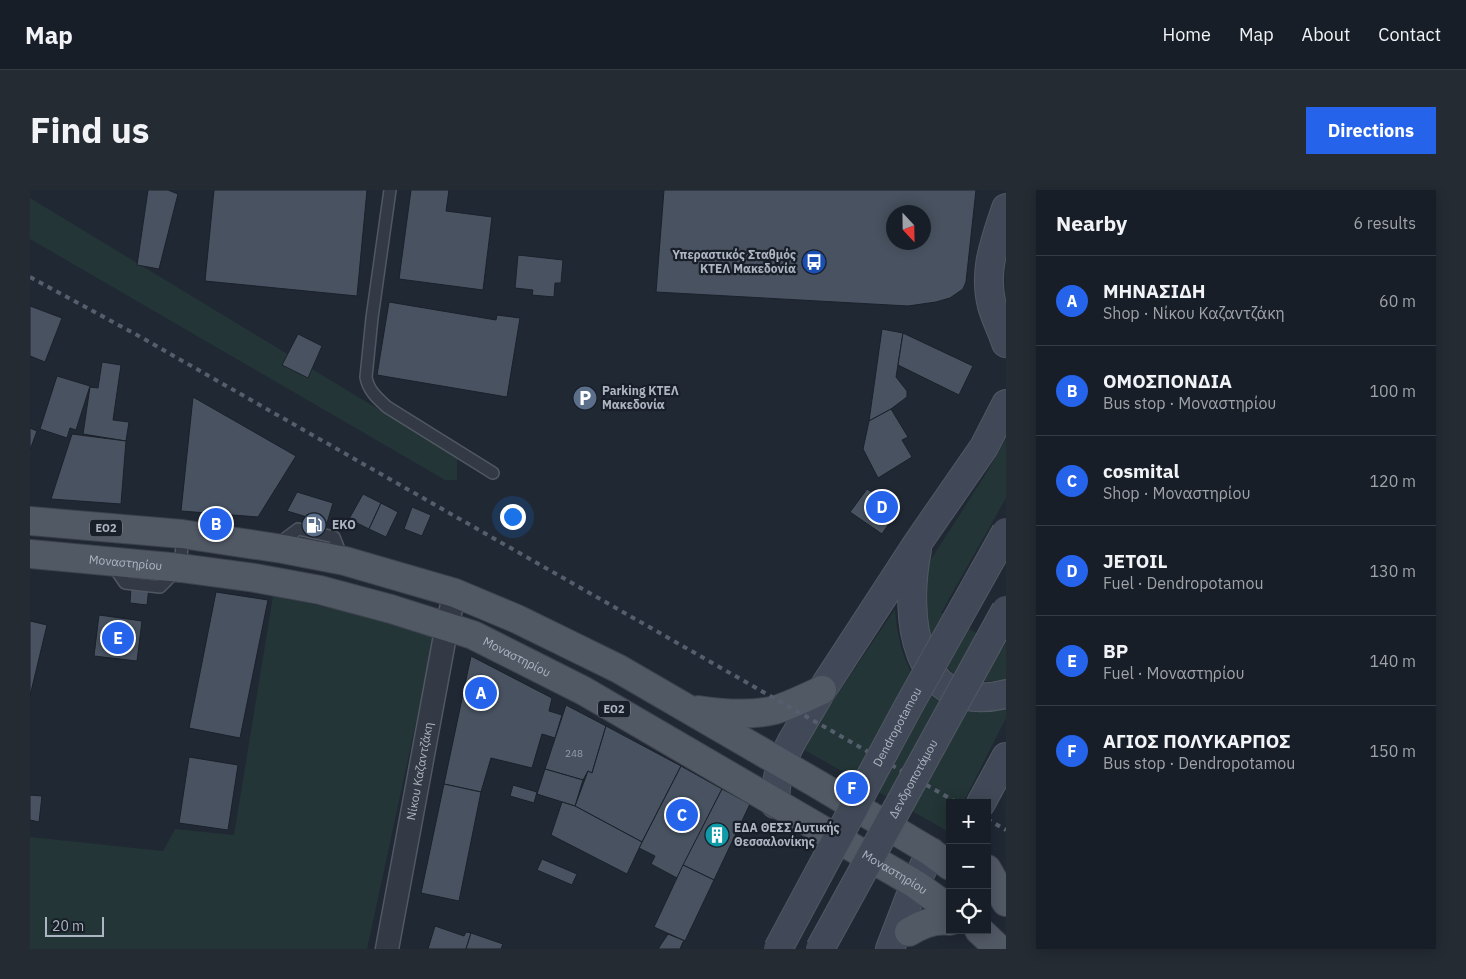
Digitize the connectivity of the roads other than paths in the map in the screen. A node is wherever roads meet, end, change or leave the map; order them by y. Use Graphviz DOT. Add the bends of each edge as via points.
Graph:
graph roads {
  1 [pos="390,190"];
  2 [pos="1006,208"];
  3 [pos="1006,343"];
  4 [pos="1006,404"];
  5 [pos="493,473"];
  6 [pos="30,522"];
  7 [pos="1006,532"];
  8 [pos="182,534"];
  9 [pos="286,538"];
  10 [pos="918,541"];
  11 [pos="338,547"];
  12 [pos="30,554"];
  13 [pos="176,572"];
  14 [pos="455,593"];
  15 [pos="1006,610"];
  16 [pos="447,626"];
  17 [pos="822,690"];
  18 [pos="1006,694"];
  19 [pos="688,708"];
  20 [pos="781,763"];
  21 [pos="1003,769"];
  22 [pos="984,799"];
  23 [pos="775,804"];
  24 [pos="944,860"];
  25 [pos="991,876"];
  26 [pos="931,895"];
  27 [pos="991,898"];
  28 [pos="1006,902"];
  29 [pos="1006,909"];
  30 [pos="946,921"];
  31 [pos="983,934"];
  32 [pos="899,943"];
  33 [pos="387,949"];
  34 [pos="778,949"];
  35 [pos="820,949"];
  36 [pos="998,949"];
  1 -- 5 [label="lane" via="372,318 366,376 368,385 387,407"];
  2 -- 3 [label="main road" via="993,245 989,273 992,305"];
  4 -- 10 [label="main road" via="984,447"];
  6 -- 8 [label="main road, ΕΟ2"];
  7 -- 34 [label="main road, Dendropotamou, bridge"];
  8 -- 13 [label="lane"];
  8 -- 14 [label="main road, ΕΟ2" via="345,561"];
  9 -- 11 [label="lane" via="298,529 334,537"];
  10 -- 17 [label="main road"];
  10 -- 18 [label="main road" via="911,607 914,634 924,662 939,682 957,692 978,696"];
  12 -- 13 [label="main road, Μοναστηρίου / ΕΟ2" via="109,560"];
  13 -- 16 [label="main road, Μοναστηρίου / ΕΟ2" via="255,578 320,590"];
  14 -- 16 [label="street, Νίκου Καζαντζάκη"];
  14 -- 19 [label="main road, ΕΟ2" via="563,641"];
  15 -- 35 [label="main road, Δενδροποτάμου, bridge"];
  16 -- 23 [label="main road, Μοναστηρίου / ΕΟ2" via="499,647 584,691"];
  16 -- 33 [label="street, Νίκου Καζαντζάκη"];
  17 -- 19 [label="main road" via="763,712 728,713"];
  17 -- 20 [label="main road"];
  19 -- 20 [label="main road, ΕΟ2"];
  20 -- 23 [label="main road"];
  20 -- 24 [label="main road, ΕΟ2"];
  21 -- 22 [label="main road"];
  23 -- 26 [label="main road, Μοναστηρίου / ΕΟ2"];
  24 -- 26 [label="main road"];
  25 -- 28 [label="main road"];
  26 -- 32 [label="main road"];
  27 -- 29 [label="main road"];
  30 -- 32 [label="main road" via="920,925"];
  31 -- 36 [label="main road"];
}
